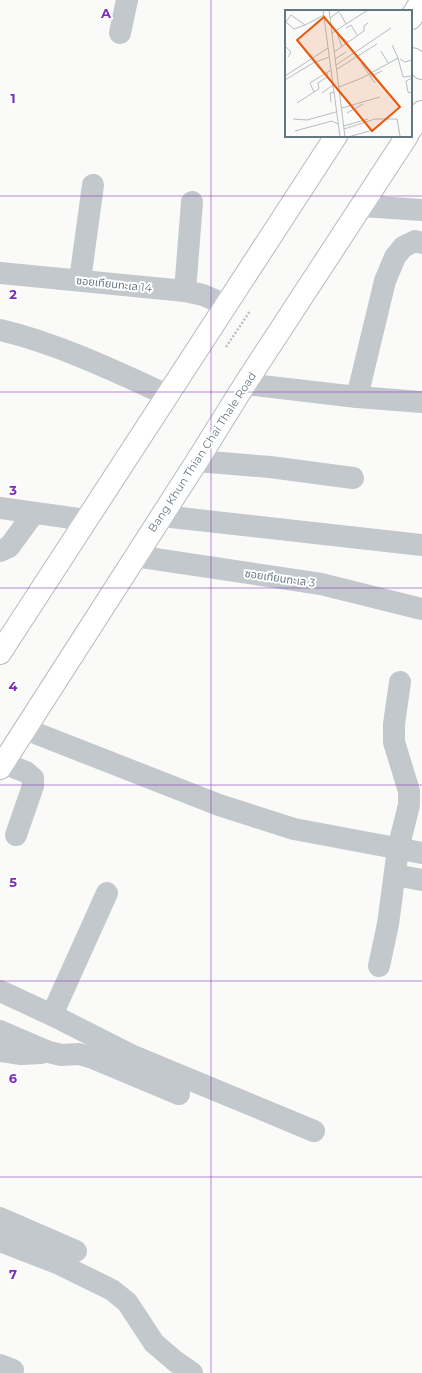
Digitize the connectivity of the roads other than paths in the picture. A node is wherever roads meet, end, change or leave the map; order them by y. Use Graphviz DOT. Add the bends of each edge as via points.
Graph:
graph roads {
  1 [pos="128,0"];
  2 [pos="422,0"];
  3 [pos="412,16"];
  4 [pos="120,33"];
  5 [pos="412,60"];
  6 [pos="422,68"];
  7 [pos="422,112"];
  8 [pos="412,127"];
  9 [pos="335,137"];
  10 [pos="406,137"];
  11 [pos="93,185"];
  12 [pos="192,202"];
  13 [pos="362,206"];
  14 [pos="422,210"];
  15 [pos="422,243"];
  16 [pos="0,273"];
  17 [pos="80,280"];
  18 [pos="186,291"];
  19 [pos="226,305"];
  20 [pos="0,330"];
  21 [pos="245,384"];
  22 [pos="167,395"];
  23 [pos="357,397"];
  24 [pos="422,402"];
  25 [pos="197,462"];
  26 [pos="353,478"];
  27 [pos="0,508"];
  28 [pos="34,513"];
  29 [pos="162,516"];
  30 [pos="86,520"];
  31 [pos="422,545"];
  32 [pos="0,551"];
  33 [pos="135,556"];
  34 [pos="422,609"];
  35 [pos="0,653"];
  36 [pos="400,682"];
  37 [pos="25,729"];
  38 [pos="2,766"];
  39 [pos="16,835"];
  40 [pos="398,849"];
  41 [pos="422,853"];
  42 [pos="395,875"];
  43 [pos="422,880"];
  44 [pos="107,893"];
  45 [pos="379,966"];
  46 [pos="0,991"];
  47 [pos="52,1015"];
  48 [pos="0,1031"];
  49 [pos="0,1051"];
  50 [pos="49,1052"];
  51 [pos="179,1094"];
  52 [pos="314,1131"];
  53 [pos="0,1218"];
  54 [pos="0,1241"];
  55 [pos="76,1251"];
  56 [pos="192,1373"];
  1 -- 4 [label="street"];
  2 -- 3 [label="main road"];
  5 -- 6 [label="main road"];
  7 -- 8 [label="main road"];
  9 -- 19 [label="main road"];
  10 -- 13 [label="main road, Bang Khun Thian Chai Thale Road"];
  11 -- 17 [label="street"];
  12 -- 18 [label="street"];
  13 -- 14 [label="street"];
  13 -- 21 [label="main road, Bang Khun Thian Chai Thale Road"];
  15 -- 23 [label="street" via="414,241 403,247 385,281"];
  16 -- 17 [label="street, ซอยเทียนทะเล 14"];
  17 -- 18 [label="street, ซอยเทียนทะเล 14"];
  18 -- 19 [label="street, ซอยเทียนทะเล 14"];
  19 -- 22 [label="main road"];
  20 -- 22 [label="street" via="52,346"];
  21 -- 23 [label="street"];
  21 -- 25 [label="main road, Bang Khun Thian Chai Thale Road"];
  22 -- 30 [label="main road"];
  23 -- 24 [label="street"];
  25 -- 26 [label="street" via="270,467"];
  25 -- 29 [label="main road, Bang Khun Thian Chai Thale Road"];
  27 -- 28 [label="street"];
  28 -- 30 [label="street"];
  28 -- 32 [label="street" via="9,547"];
  29 -- 31 [label="street"];
  29 -- 33 [label="main road, Bang Khun Thian Chai Thale Road"];
  30 -- 35 [label="main road"];
  33 -- 34 [label="street, ซอยเทียนทะเล 3" via="321,584"];
  33 -- 37 [label="main road, Bang Khun Thian Chai Thale Road"];
  36 -- 40 [label="street" via="394,742 409,791 409,805"];
  37 -- 38 [label="main road, Bang Khun Thian Chai Thale Road"];
  37 -- 40 [label="street" via="219,805 294,829"];
  38 -- 39 [label="street" via="26,772 33,778 33,786"];
  40 -- 41 [label="street"];
  40 -- 42 [label="street"];
  42 -- 43 [label="street"];
  42 -- 45 [label="street"];
  44 -- 47 [label="street"];
  46 -- 47 [label="street"];
  47 -- 52 [label="street" via="133,1056"];
  48 -- 50 [label="street"];
  49 -- 50 [label="street" via="21,1054"];
  50 -- 51 [label="street" via="93,1058"];
  53 -- 55 [label="street"];
  54 -- 56 [label="street" via="112,1290 127,1302 154,1343"];
}
